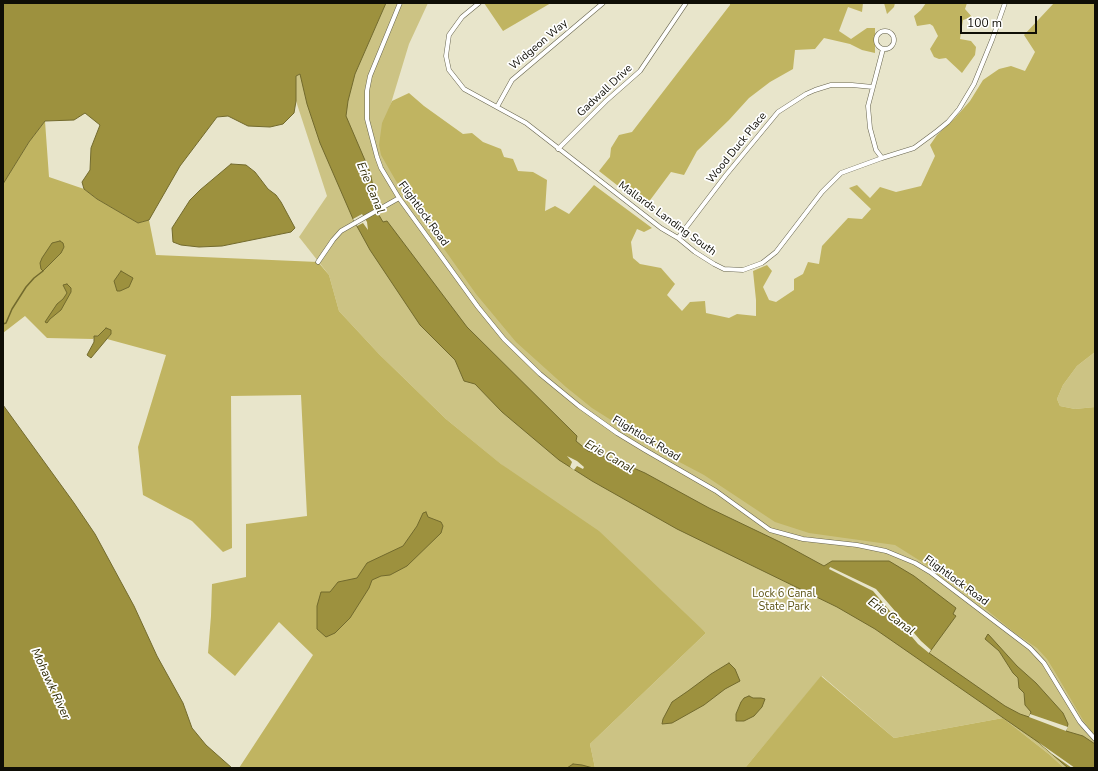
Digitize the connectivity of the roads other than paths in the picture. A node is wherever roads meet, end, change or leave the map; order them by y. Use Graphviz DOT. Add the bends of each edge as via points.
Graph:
graph roads {
  1 [pos="400,3"];
  2 [pos="479,3"];
  3 [pos="603,3"];
  4 [pos="686,3"];
  5 [pos="1005,3"];
  6 [pos="883,49"];
  7 [pos="873,87"];
  8 [pos="497,107"];
  9 [pos="558,149"];
  10 [pos="882,158"];
  11 [pos="399,198"];
  12 [pos="678,238"];
  13 [pos="318,262"];
  14 [pos="1095,739"];
  1 -- 11 [label="street, Flightlock Road" via="370,76 367,91 367,120 377,157"];
  2 -- 8 [label="street, Mallards Landing South" via="462,17 449,35 446,56 449,70 464,89"];
  3 -- 8 [label="street, Widgeon Way" via="512,80"];
  4 -- 9 [label="street, Gadwall Drive" via="640,71"];
  5 -- 10 [label="street, Mallards Landing South" via="979,72 959,109 919,145"];
  6 -- 6 [label="street" via="877,44 877,38 882,32 888,32 893,36 894,42 892,47"];
  6 -- 7 [label="street"];
  7 -- 10 [label="street" via="868,106 870,128 876,150"];
  7 -- 12 [label="street, Wood Duck Place" via="831,86 815,90 778,112"];
  8 -- 9 [label="street, Mallards Landing South" via="526,123"];
  9 -- 12 [label="street, Mallards Landing South" via="661,228"];
  10 -- 12 [label="street, Mallards Landing South" via="848,169 835,177 776,252 755,267 743,270 724,269 694,252"];
  11 -- 13 [label="street" via="341,231"];
  11 -- 14 [label="street, Flightlock Road" via="504,339 540,374 579,406 617,433 716,491 770,530 803,539 886,551 916,563 930,572 1030,648 1044,663 1080,722"];
}
